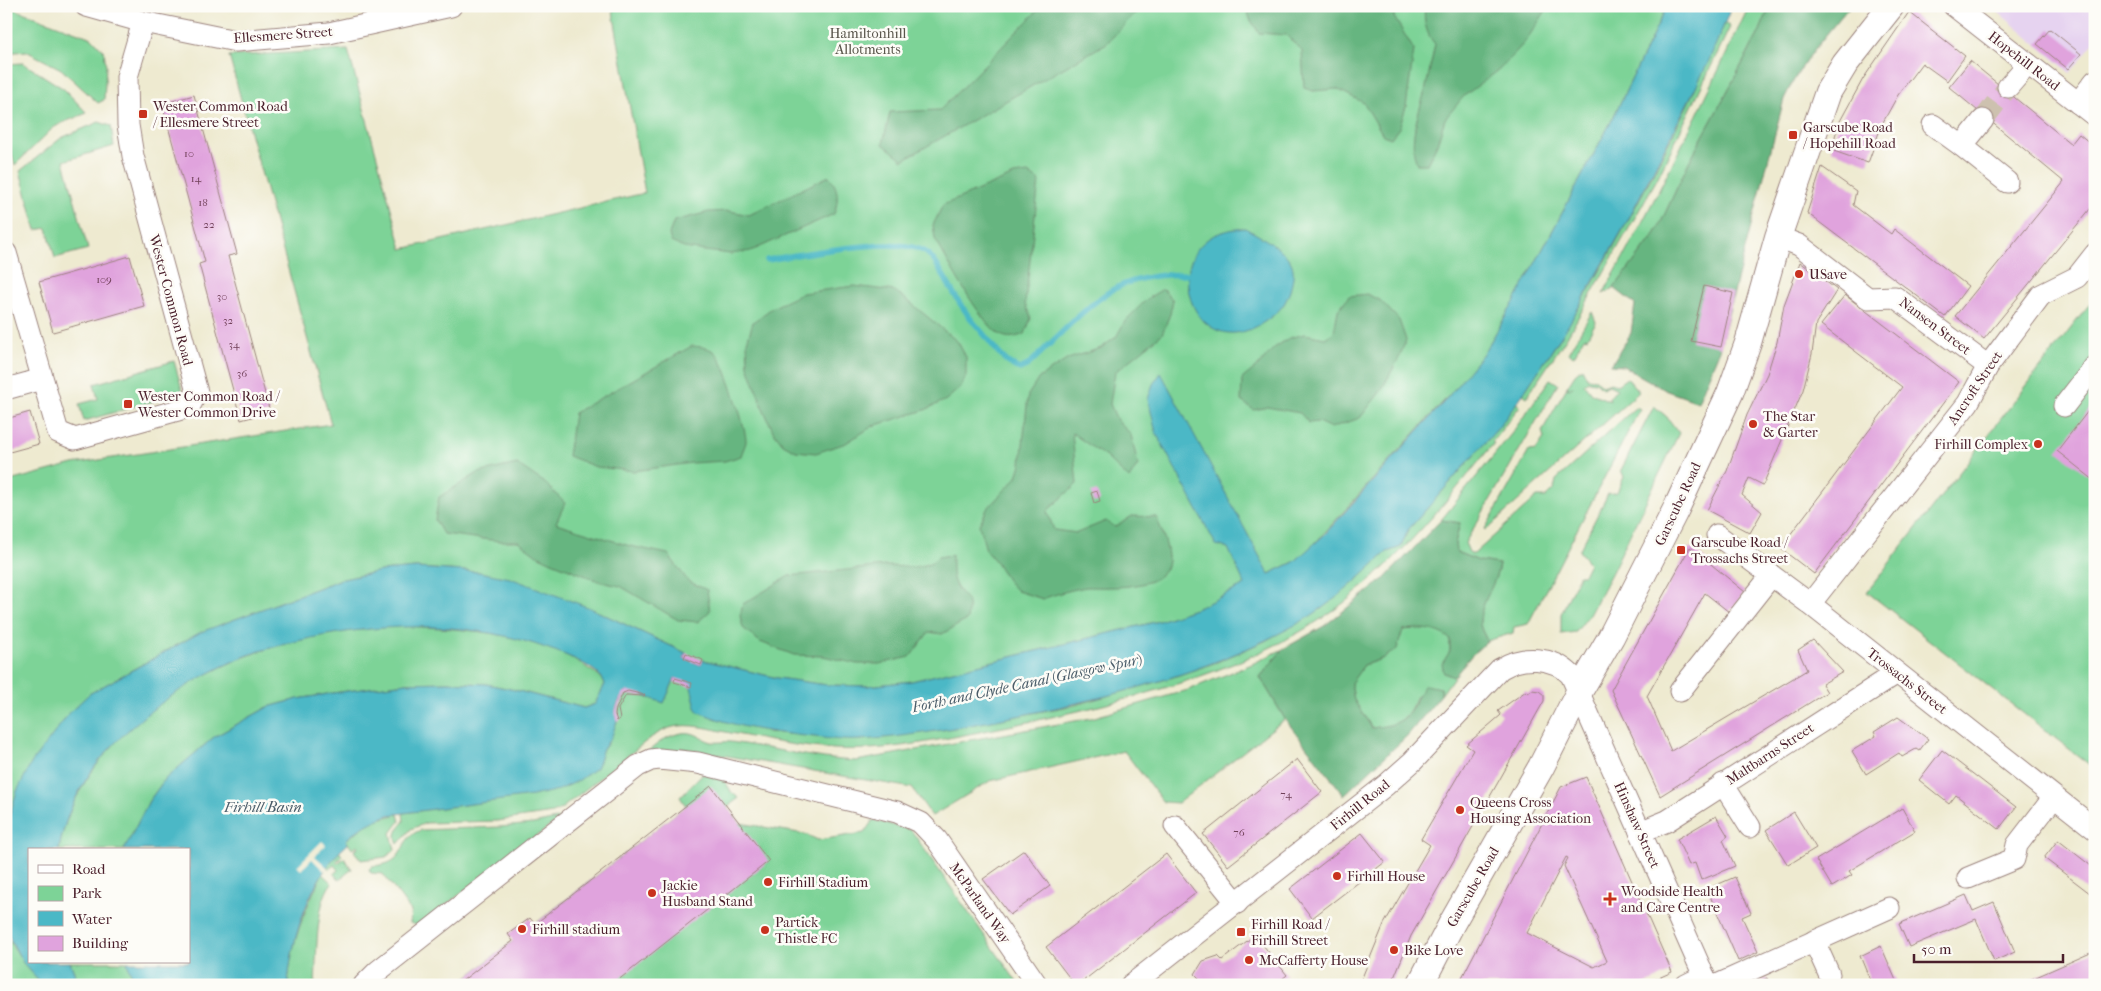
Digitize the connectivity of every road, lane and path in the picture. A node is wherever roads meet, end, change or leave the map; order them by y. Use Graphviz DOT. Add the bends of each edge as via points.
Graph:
graph roads {
  1 [pos="86,6"];
  2 [pos="451,6"];
  3 [pos="1891,6"];
  4 [pos="1954,6"];
  5 [pos="143,22"];
  6 [pos="2028,64"];
  7 [pos="2095,81"];
  8 [pos="2008,87"];
  9 [pos="2078,103"];
  10 [pos="2095,116"];
  11 [pos="1983,120"];
  12 [pos="1933,125"];
  13 [pos="1962,146"];
  14 [pos="2007,182"];
  15 [pos="1778,237"];
  16 [pos="6,253"];
  17 [pos="2095,254"];
  18 [pos="1988,366"];
  19 [pos="2095,366"];
  20 [pos="42,379"];
  21 [pos="6,389"];
  22 [pos="2064,406"];
  23 [pos="1717,535"];
  24 [pos="1771,576"];
  25 [pos="1810,604"];
  26 [pos="1897,673"];
  27 [pos="1680,691"];
  28 [pos="1579,692"];
  29 [pos="1724,784"];
  30 [pos="2054,797"];
  31 [pos="1175,826"];
  32 [pos="1750,827"];
  33 [pos="2095,829"];
  34 [pos="1640,832"];
  35 [pos="1968,878"];
  36 [pos="1237,903"];
  37 [pos="1889,908"];
  38 [pos="1814,941"];
  39 [pos="1829,974"];
  40 [pos="1704,983"];
  41 [pos="364,985"];
  42 [pos="1037,985"];
  43 [pos="1131,985"];
  44 [pos="1420,985"];
  1 -- 5 [label="street, Ellesmere Street"];
  2 -- 5 [label="street, Ellesmere Street" via="328,34 236,41"];
  3 -- 15 [label="main road, Garscube Road" via="1845,64 1828,92"];
  4 -- 6 [label="street, Hopehill Road"];
  5 -- 20 [label="street, Wester Common Road" via="127,77 128,125 133,156 196,392 189,407 75,440 58,432"];
  6 -- 8 [label="street"];
  6 -- 9 [label="street, Hopehill Road"];
  7 -- 9 [label="street"];
  9 -- 10 [label="street, Hopehill Road"];
  11 -- 13 [label="street"];
  12 -- 13 [label="street"];
  13 -- 14 [label="street"];
  15 -- 18 [label="street, Nansen Street" via="1799,245 1868,298 1895,297"];
  15 -- 28 [label="main road, Garscube Road" via="1730,393 1672,518"];
  16 -- 20 [label="street, Wester Common Road"];
  17 -- 18 [label="street, Ancroft Street" via="2077,277 2041,295"];
  18 -- 25 [label="street, Ancroft Street" via="1968,403"];
  19 -- 22 [label="street"];
  20 -- 21 [label="street"];
  23 -- 24 [label="street, Trossachs Street"];
  24 -- 25 [label="street, Trossachs Street"];
  24 -- 27 [label="street"];
  25 -- 26 [label="street, Trossachs Street"];
  26 -- 29 [label="street, Maltbarns Street"];
  26 -- 30 [label="street, Trossachs Street"];
  28 -- 34 [label="street, Hinshaw Street"];
  28 -- 36 [label="street, Firhill Road" via="1571,675 1561,667 1526,659 1509,663 1491,677 1413,761 1386,785"];
  28 -- 44 [label="main road, Garscube Road" via="1542,768"];
  29 -- 32 [label="street"];
  29 -- 34 [label="street, Maltbarns Street" via="1667,821"];
  30 -- 33 [label="street, Trossachs Street"];
  30 -- 35 [label="street" via="2017,845 2014,859"];
  31 -- 36 [label="street"];
  34 -- 40 [label="street, Hinshaw Street"];
  36 -- 43 [label="street, Firhill Road"];
  37 -- 38 [label="street"];
  38 -- 39 [label="street"];
  38 -- 40 [label="street"];
  41 -- 42 [label="street, McParland Way" via="638,766 665,758 722,768 898,812 921,823 937,840"];
}
